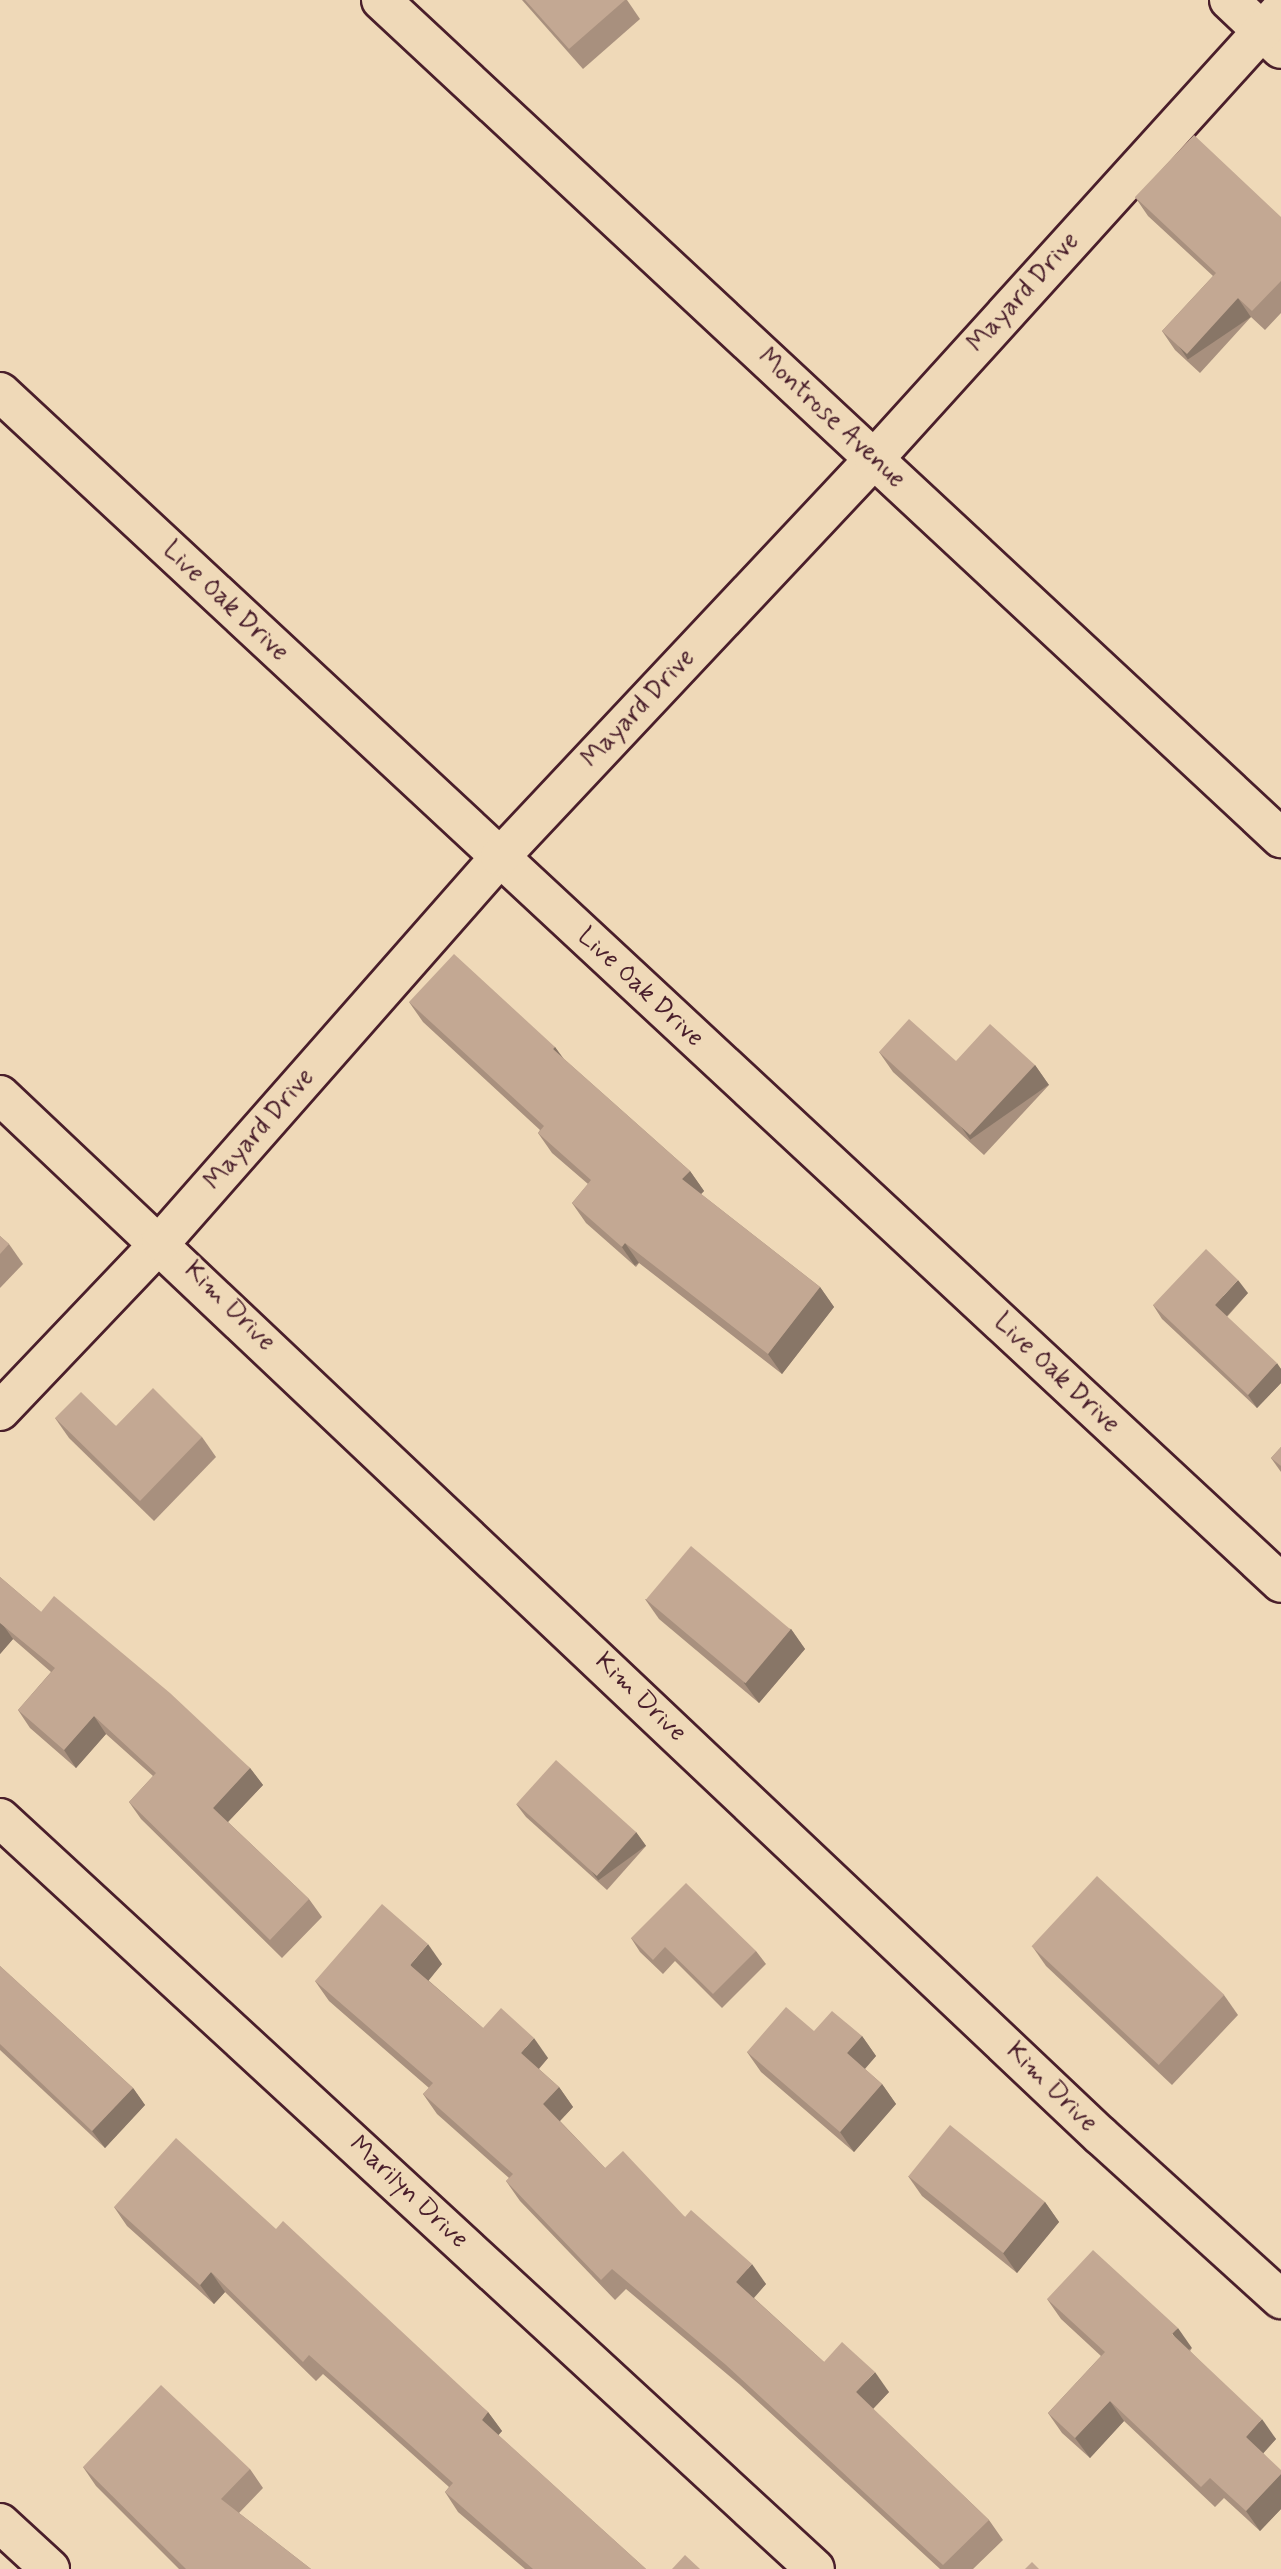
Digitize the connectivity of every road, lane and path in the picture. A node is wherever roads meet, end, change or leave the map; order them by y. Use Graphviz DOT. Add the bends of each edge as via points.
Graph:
graph roads {
  1 [pos="381,0"];
  2 [pos="1229,0"];
  3 [pos="1275,30"];
  4 [pos="0,392"];
  5 [pos="874,459"];
  6 [pos="1281,838"];
  7 [pos="500,857"];
  8 [pos="0,1095"];
  9 [pos="161,1242"];
  10 [pos="0,1411"];
  11 [pos="1281,1583"];
  12 [pos="0,1818"];
  13 [pos="1281,2299"];
  14 [pos="0,2523"];
  15 [pos="50,2569"];
  16 [pos="815,2569"];
  1 -- 5 [label="street, Montrose Avenue"];
  2 -- 3 [label="street"];
  3 -- 5 [label="street, Mayard Drive"];
  4 -- 7 [label="street, Live Oak Drive"];
  5 -- 6 [label="street, Montrose Avenue"];
  5 -- 7 [label="street, Mayard Drive"];
  7 -- 9 [label="street, Mayard Drive"];
  7 -- 11 [label="street, Live Oak Drive"];
  8 -- 9 [label="street, Kim Drive"];
  9 -- 10 [label="street, Mayard Drive"];
  9 -- 13 [label="street, Kim Drive" via="1071,2107"];
  12 -- 16 [label="street, Marilyn Drive"];
  14 -- 15 [label="street"];
}
